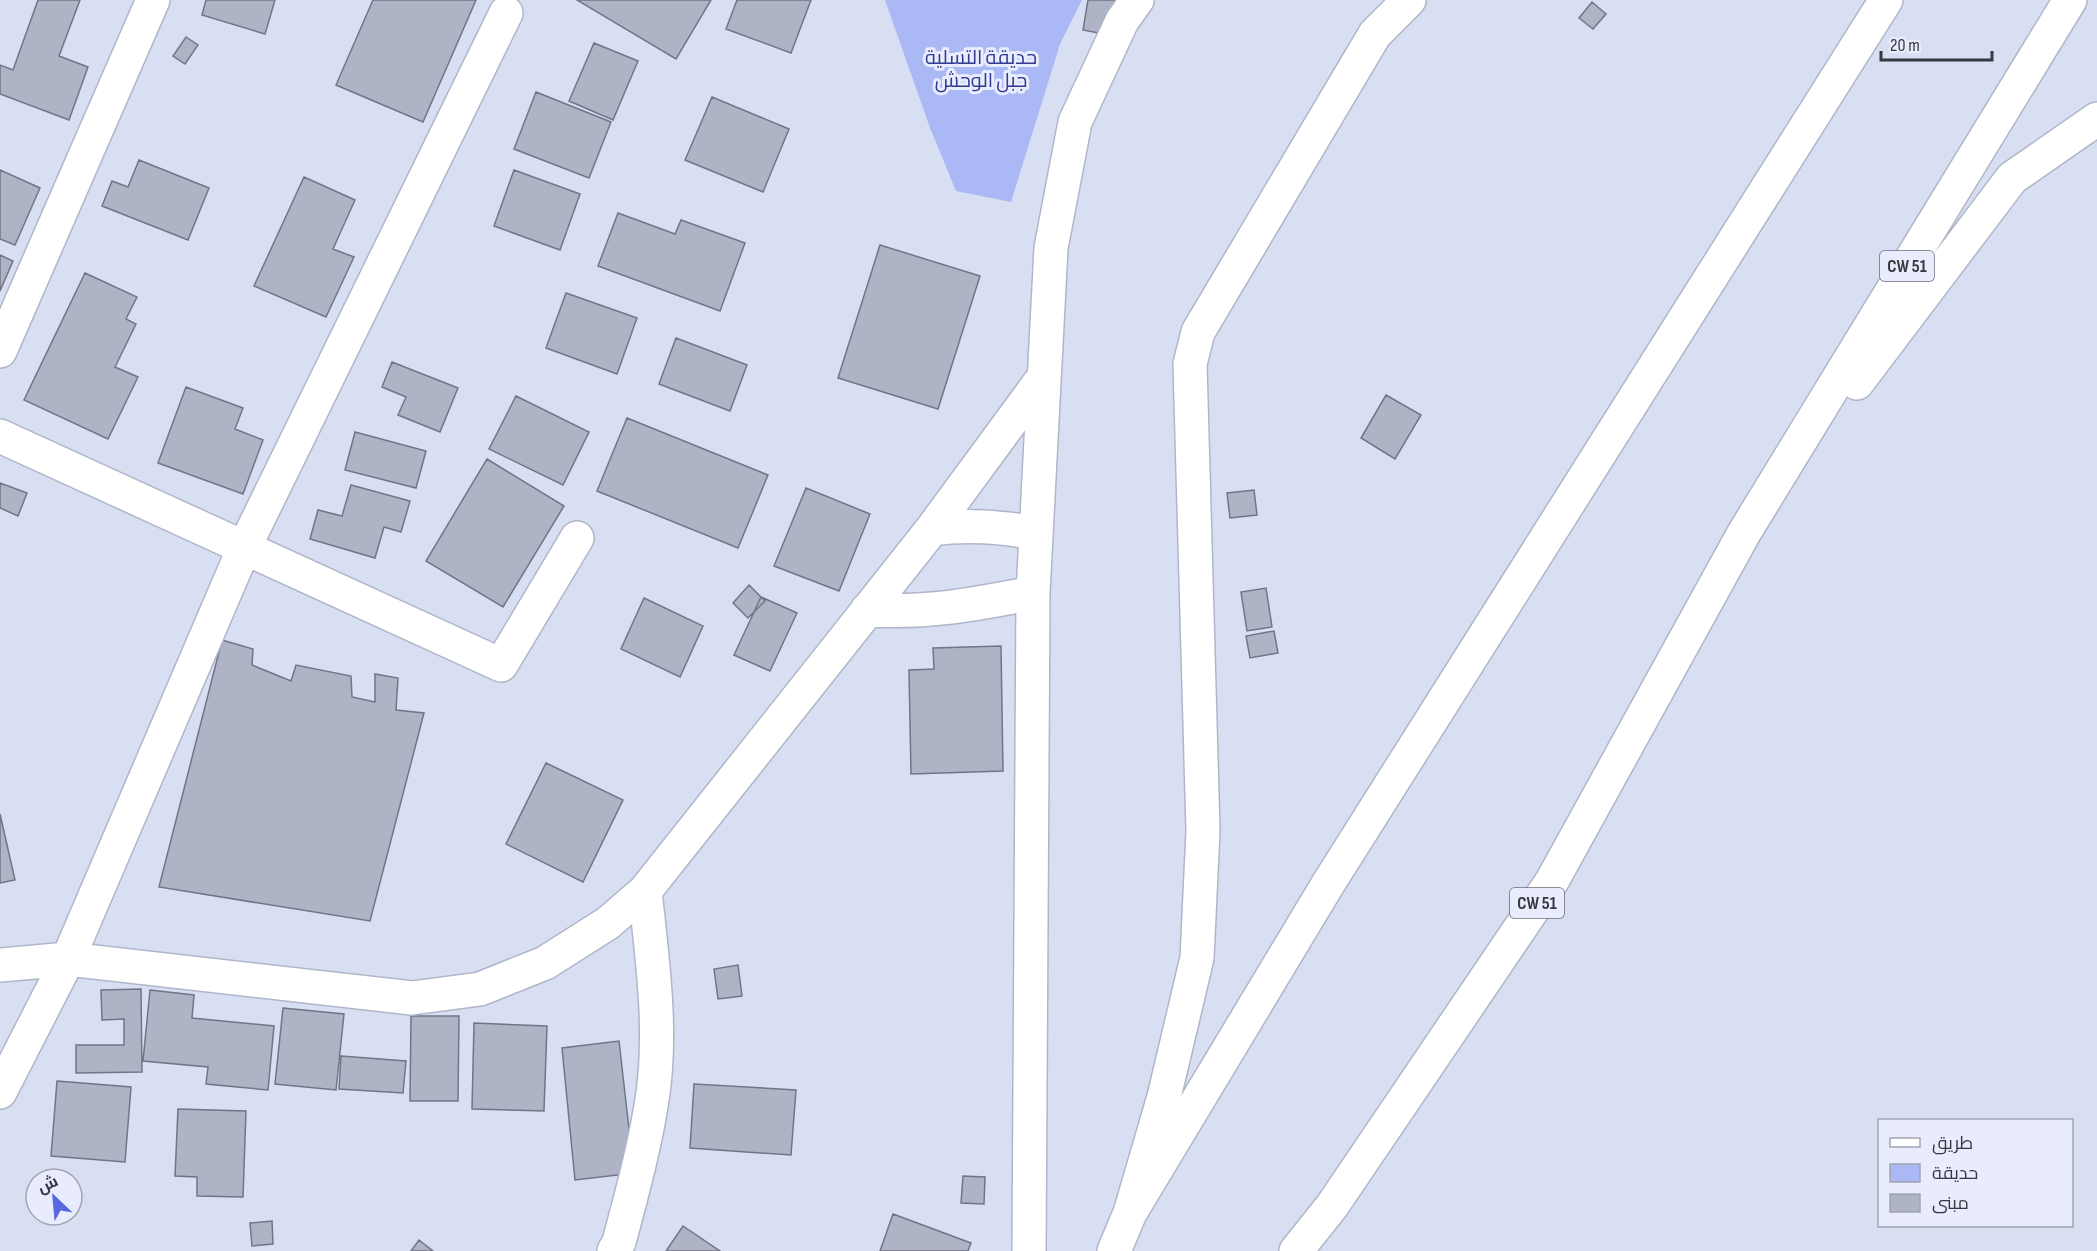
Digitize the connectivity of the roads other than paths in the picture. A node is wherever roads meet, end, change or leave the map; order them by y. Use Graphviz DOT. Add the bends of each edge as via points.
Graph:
graph roads {
  1 [pos="153,0"];
  2 [pos="1137,0"];
  3 [pos="1409,0"];
  4 [pos="1886,0"];
  5 [pos="2070,0"];
  6 [pos="506,13"];
  7 [pos="2097,119"];
  8 [pos="0,351"];
  9 [pos="1043,378"];
  10 [pos="0,436"];
  11 [pos="932,529"];
  12 [pos="1036,533"];
  13 [pos="1744,533"];
  14 [pos="577,538"];
  15 [pos="244,548"];
  16 [pos="1033,593"];
  17 [pos="867,610"];
  18 [pos="645,891"];
  19 [pos="68,959"];
  20 [pos="0,965"];
  21 [pos="0,1092"];
  22 [pos="1130,1213"];
  23 [pos="614,1251"];
  24 [pos="1029,1251"];
  25 [pos="1114,1251"];
  26 [pos="1296,1251"];
  1 -- 8 [label="street"];
  2 -- 9 [label="street" via="1122,21 1075,122 1051,248"];
  3 -- 22 [label="street" via="1375,34 1198,332 1190,364 1203,831 1197,958 1164,1097"];
  4 -- 22 [label="street" via="1328,884"];
  5 -- 13 [label="street, CW 51"];
  6 -- 15 [label="street"];
  7 -- 13 [label="street, CW 51" via="2012,178"];
  9 -- 11 [label="street"];
  9 -- 12 [label="street"];
  10 -- 15 [label="street"];
  11 -- 12 [label="street" via="993,526"];
  11 -- 17 [label="street"];
  12 -- 16 [label="street"];
  13 -- 26 [label="street, CW 51" via="1552,881 1332,1206"];
  14 -- 15 [label="street" via="501,665"];
  15 -- 19 [label="street"];
  16 -- 17 [label="street" via="953,609"];
  16 -- 24 [label="street"];
  17 -- 18 [label="street"];
  18 -- 19 [label="street" via="608,923 545,963 480,989 412,998"];
  18 -- 23 [label="street" via="656,1025 653,1093 636,1177"];
  19 -- 20 [label="street"];
  19 -- 21 [label="street"];
  22 -- 25 [label="street"];
}
